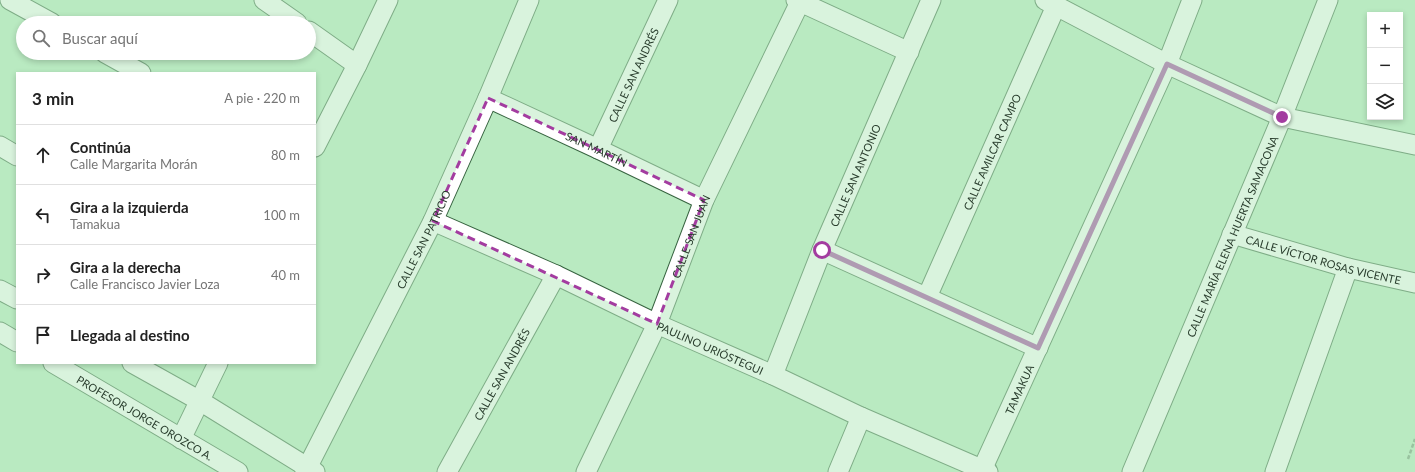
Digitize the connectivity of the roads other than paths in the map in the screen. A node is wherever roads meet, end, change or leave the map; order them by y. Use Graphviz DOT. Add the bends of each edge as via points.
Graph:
graph roads {
  1 [pos="10,0"];
  2 [pos="264,0"];
  3 [pos="388,0"];
  4 [pos="529,0"];
  5 [pos="668,0"];
  6 [pos="931,0"];
  7 [pos="1192,0"];
  8 [pos="1328,0"];
  9 [pos="798,1"];
  10 [pos="1051,3"];
  11 [pos="39,16"];
  12 [pos="287,16"];
  13 [pos="316,37"];
  14 [pos="908,52"];
  15 [pos="118,60"];
  16 [pos="1167,64"];
  17 [pos="357,65"];
  18 [pos="139,72"];
  19 [pos="488,98"];
  20 [pos="1282,117"];
  21 [pos="316,145"];
  22 [pos="1415,145"];
  23 [pos="0,146"];
  24 [pos="598,149"];
  25 [pos="16,155"];
  26 [pos="704,200"];
  27 [pos="433,221"];
  28 [pos="1232,234"];
  29 [pos="822,250"];
  30 [pos="1348,268"];
  31 [pos="556,275"];
  32 [pos="1415,282"];
  33 [pos="0,290"];
  34 [pos="927,297"];
  35 [pos="16,298"];
  36 [pos="657,324"];
  37 [pos="0,332"];
  38 [pos="16,341"];
  39 [pos="1038,348"];
  40 [pos="55,364"];
  41 [pos="134,364"];
  42 [pos="218,364"];
  43 [pos="773,375"];
  44 [pos="200,401"];
  45 [pos="861,417"];
  46 [pos="181,439"];
  47 [pos="309,470"];
  48 [pos="984,471"];
  49 [pos="238,472"];
  50 [pos="447,472"];
  51 [pos="586,472"];
  52 [pos="838,472"];
  53 [pos="1132,472"];
  54 [pos="1276,472"];
  1 -- 11 [label="street"];
  2 -- 12 [label="street"];
  3 -- 17 [label="street"];
  4 -- 19 [label="street, CALLE SAN PATRICIO"];
  5 -- 24 [label="street, CALLE SAN ANDRÉS"];
  6 -- 14 [label="street, CALLE SAN ANTONIO"];
  7 -- 16 [label="street, TAMAKUA"];
  8 -- 20 [label="street, CALLE MARÍA ELENA HUERTA SAMACONA"];
  9 -- 14 [label="street"];
  9 -- 26 [label="street, CALLE SAN JUAN"];
  10 -- 16 [label="street"];
  10 -- 34 [label="street, CALLE AMILCAR CAMPO"];
  13 -- 17 [label="street"];
  14 -- 29 [label="street, CALLE SAN ANTONIO"];
  15 -- 18 [label="street"];
  16 -- 20 [label="street"];
  16 -- 39 [label="street, TAMAKUA"];
  17 -- 21 [label="street"];
  19 -- 24 [label="street, SAN MARTÍN"];
  19 -- 27 [label="street, CALLE SAN PATRICIO"];
  20 -- 22 [label="street"];
  20 -- 28 [label="street, CALLE MARÍA ELENA HUERTA SAMACONA"];
  23 -- 25 [label="street"];
  24 -- 26 [label="street, SAN MARTÍN"];
  26 -- 36 [label="street, CALLE SAN JUAN"];
  27 -- 31 [label="street, PAULINO URIÓSTEGUI"];
  27 -- 47 [label="street, CALLE SAN PATRICIO"];
  28 -- 30 [label="street, CALLE VÍCTOR ROSAS VICENTE"];
  28 -- 53 [label="street, CALLE MARÍA ELENA HUERTA SAMACONA"];
  29 -- 34 [label="street"];
  29 -- 43 [label="street, CALLE SAN ANTONIO"];
  30 -- 32 [label="street, CALLE VÍCTOR ROSAS VICENTE"];
  30 -- 54 [label="street"];
  31 -- 36 [label="street, PAULINO URIÓSTEGUI"];
  31 -- 50 [label="street, CALLE SAN ANDRÉS"];
  33 -- 35 [label="street"];
  34 -- 39 [label="street"];
  36 -- 43 [label="street, PAULINO URIÓSTEGUI"];
  36 -- 51 [label="street, CALLE SAN JUAN"];
  37 -- 38 [label="street"];
  39 -- 48 [label="street, TAMAKUA"];
  40 -- 46 [label="street, PROFESOR JORGE OROZCO A."];
  41 -- 44 [label="street"];
  42 -- 44 [label="street"];
  43 -- 45 [label="street, PAULINO URIÓSTEGUI"];
  44 -- 46 [label="street"];
  44 -- 47 [label="street"];
  45 -- 48 [label="street, PAULINO URIÓSTEGUI"];
  45 -- 52 [label="street"];
  46 -- 49 [label="street, PROFESOR JORGE OROZCO A."];
}
